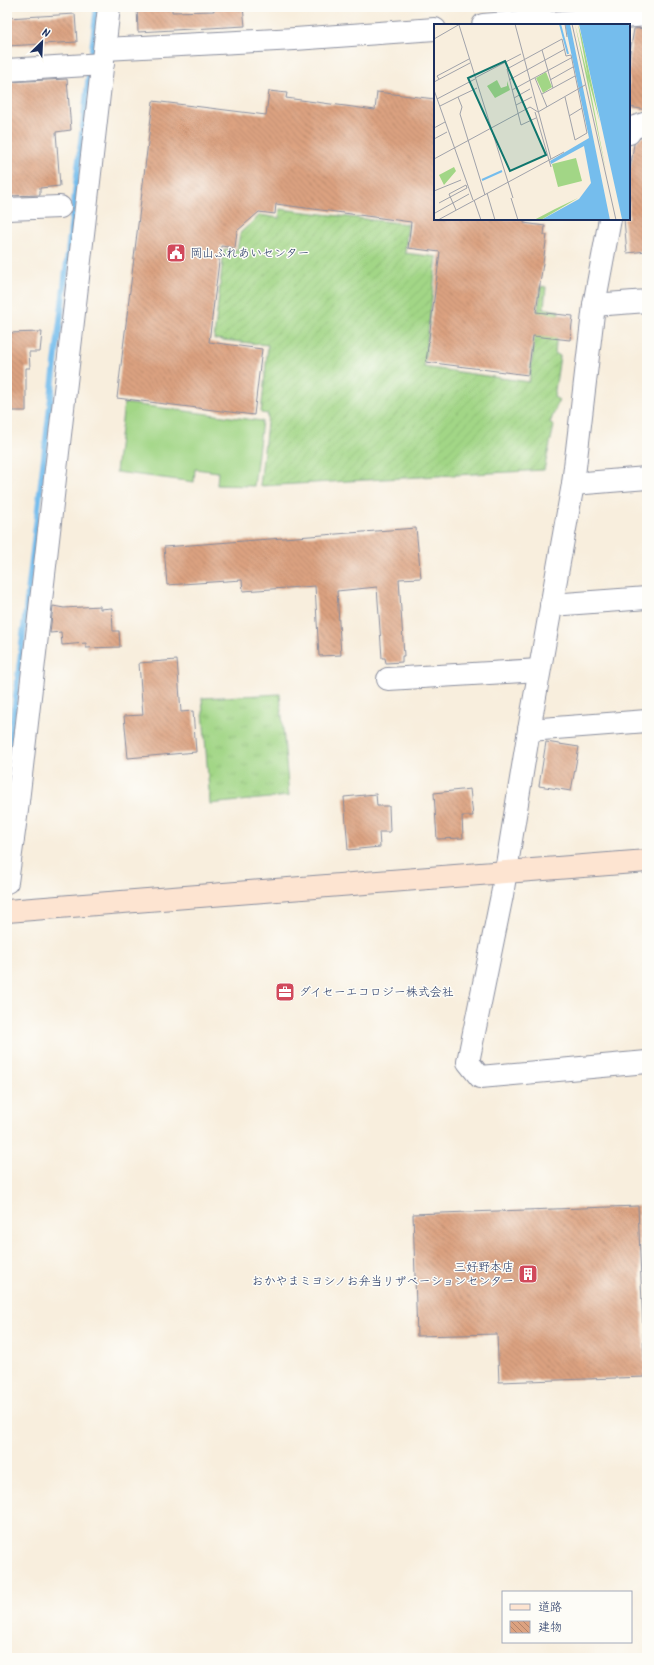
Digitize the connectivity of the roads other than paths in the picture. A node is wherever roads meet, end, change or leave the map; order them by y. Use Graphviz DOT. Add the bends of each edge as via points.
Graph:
graph roads {
  1 [pos="109,7"];
  2 [pos="647,15"];
  3 [pos="495,24"];
  4 [pos="434,29"];
  5 [pos="96,60"];
  6 [pos="7,70"];
  7 [pos="647,123"];
  8 [pos="630,131"];
  9 [pos="60,207"];
  10 [pos="7,209"];
  11 [pos="610,220"];
  12 [pos="647,301"];
  13 [pos="594,305"];
  14 [pos="647,478"];
  15 [pos="573,484"];
  16 [pos="647,598"];
  17 [pos="551,605"];
  18 [pos="539,670"];
  19 [pos="388,679"];
  20 [pos="647,721"];
  21 [pos="529,730"];
  22 [pos="647,861"];
  23 [pos="506,872"];
  24 [pos="7,882"];
  25 [pos="7,912"];
  26 [pos="647,1062"];
  1 -- 5 [label="street"];
  2 -- 3 [label="street" via="550,23 543,20"];
  4 -- 5 [label="street"];
  5 -- 6 [label="street"];
  5 -- 24 [label="street" via="19,794"];
  7 -- 8 [label="street" via="632,128"];
  9 -- 10 [label="street"];
  11 -- 13 [label="street"];
  12 -- 13 [label="street"];
  13 -- 15 [label="street"];
  14 -- 15 [label="street"];
  15 -- 17 [label="street"];
  16 -- 17 [label="street"];
  17 -- 18 [label="street"];
  18 -- 19 [label="street"];
  18 -- 21 [label="street"];
  20 -- 21 [label="street"];
  21 -- 23 [label="street"];
  22 -- 23 [label="street"];
  23 -- 25 [label="street"];
  23 -- 26 [label="street" via="468,1062 480,1077"];
}
